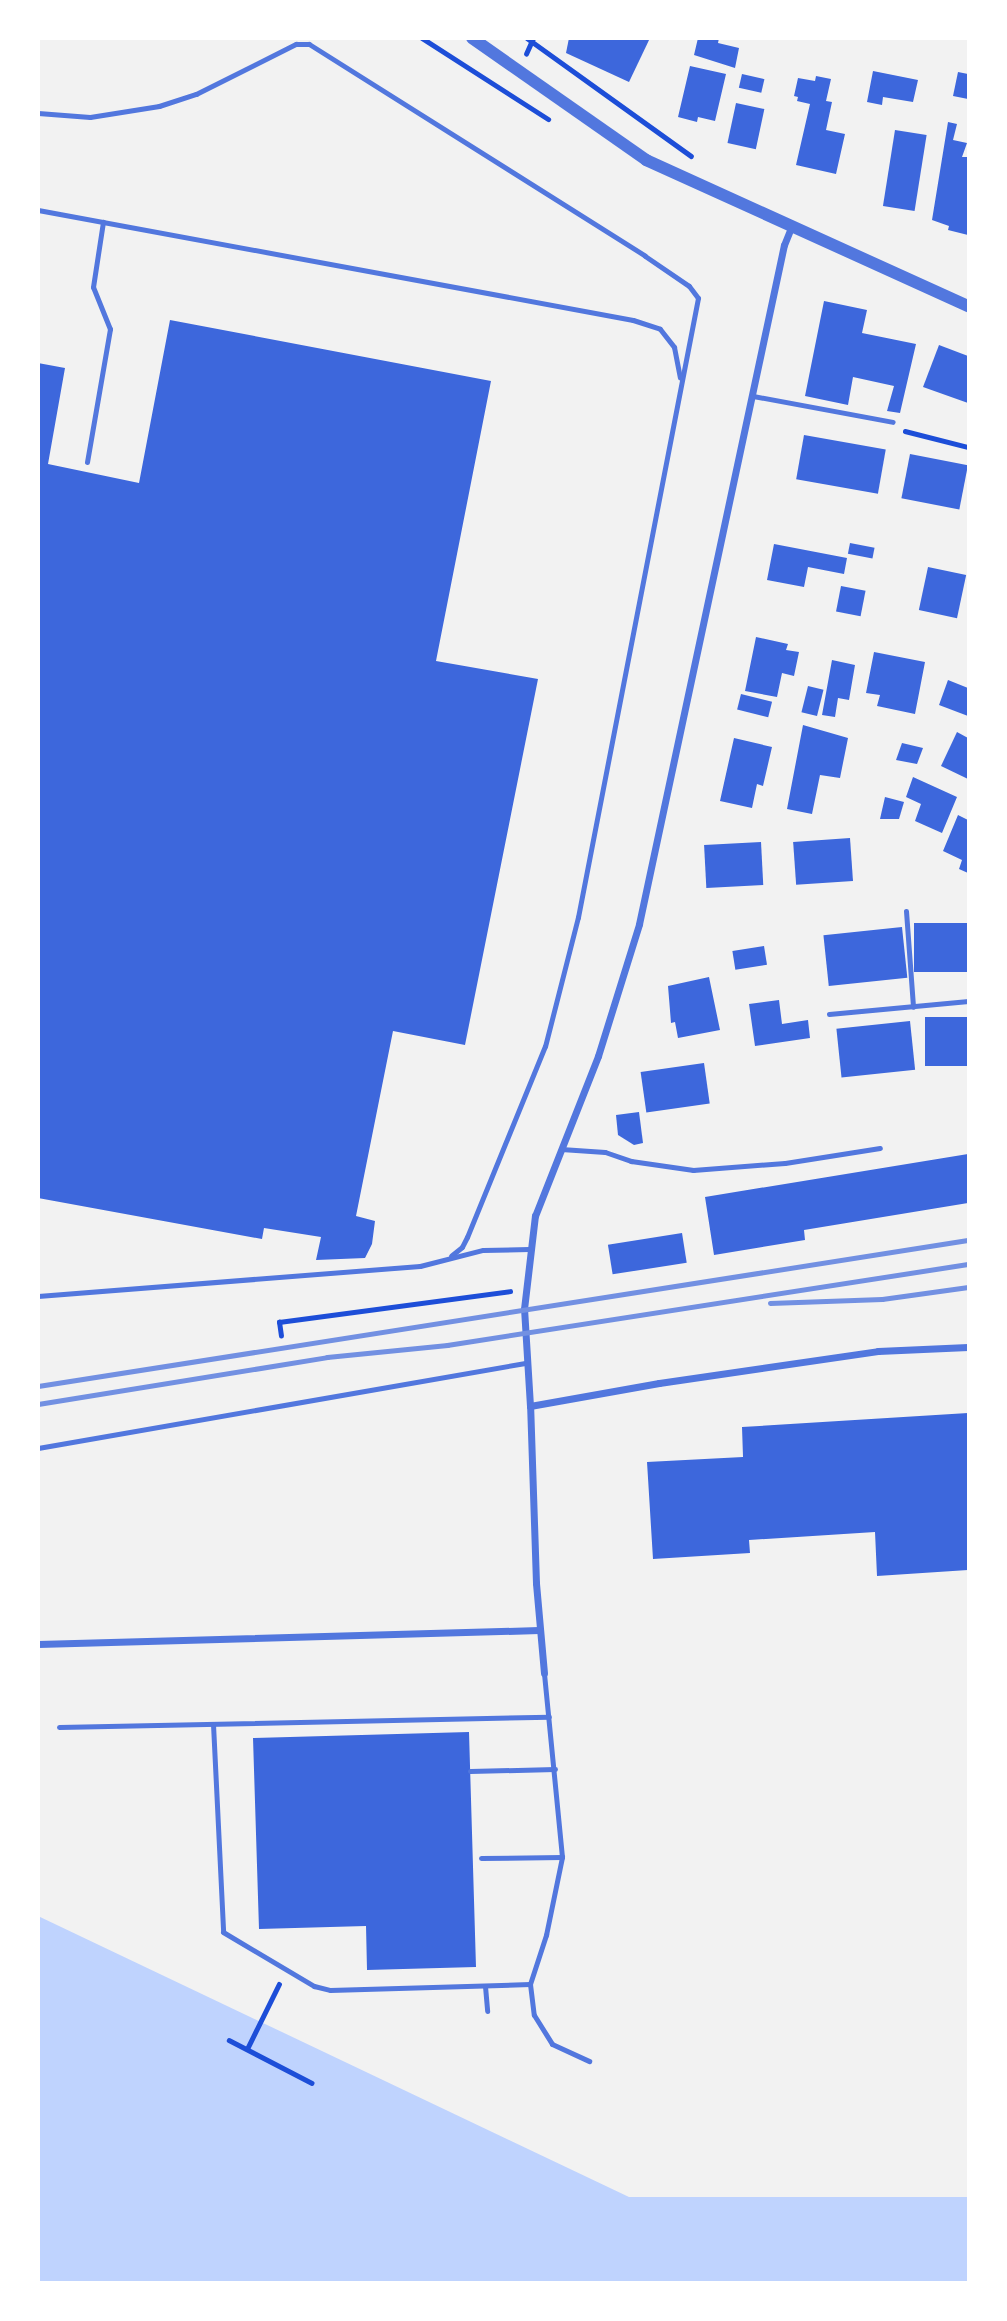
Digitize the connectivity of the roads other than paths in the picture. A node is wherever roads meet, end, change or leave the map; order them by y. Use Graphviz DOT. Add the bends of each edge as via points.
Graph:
graph roads {
  1 [pos="472,38"];
  2 [pos="38,113"];
  3 [pos="38,210"];
  4 [pos="103,222"];
  5 [pos="791,228"];
  6 [pos="968,306"];
  7 [pos="681,381"];
  8 [pos="753,396"];
  9 [pos="893,422"];
  10 [pos="88,462"];
  11 [pos="906,911"];
  12 [pos="968,1001"];
  13 [pos="913,1007"];
  14 [pos="830,1014"];
  15 [pos="880,1148"];
  16 [pos="561,1149"];
  17 [pos="529,1249"];
  18 [pos="451,1256"];
  19 [pos="38,1296"];
  20 [pos="968,1348"];
  21 [pos="527,1363"];
  22 [pos="530,1406"];
  23 [pos="38,1448"];
  24 [pos="539,1630"];
  25 [pos="38,1644"];
  26 [pos="544,1673"];
  27 [pos="549,1717"];
  28 [pos="213,1724"];
  29 [pos="59,1727"];
  30 [pos="555,1769"];
  31 [pos="470,1771"];
  32 [pos="562,1857"];
  33 [pos="481,1858"];
  34 [pos="530,1984"];
  35 [pos="485,1986"];
  36 [pos="487,2011"];
  37 [pos="589,2061"];
  1 -- 5 [label="street" via="646,160"];
  2 -- 7 [label="lane" via="90,117 159,106 196,94 296,44 309,44 689,286 698,298"];
  3 -- 4 [label="lane"];
  4 -- 7 [label="lane" via="633,320 660,329 674,347"];
  4 -- 10 [label="lane" via="93,287 110,329"];
  5 -- 6 [label="street"];
  5 -- 8 [label="street"];
  7 -- 18 [label="lane" via="578,916 545,1046 467,1237"];
  8 -- 9 [label="lane"];
  8 -- 16 [label="street" via="639,923 616,1005"];
  11 -- 13 [label="lane"];
  12 -- 13 [label="lane"];
  13 -- 14 [label="lane"];
  15 -- 16 [label="lane" via="785,1163 693,1170 631,1161 605,1152"];
  16 -- 17 [label="street" via="535,1216"];
  17 -- 18 [label="lane"];
  17 -- 21 [label="street" via="524,1331"];
  18 -- 19 [label="lane" via="420,1266"];
  20 -- 22 [label="street" via="878,1351"];
  21 -- 22 [label="street"];
  21 -- 23 [label="lane"];
  22 -- 24 [label="street"];
  24 -- 25 [label="street"];
  24 -- 26 [label="street"];
  26 -- 27 [label="lane"];
  27 -- 28 [label="lane"];
  27 -- 30 [label="lane"];
  28 -- 29 [label="lane"];
  28 -- 35 [label="lane" via="223,1932 314,1986 330,1990"];
  30 -- 31 [label="lane"];
  30 -- 32 [label="lane"];
  32 -- 33 [label="lane"];
  32 -- 34 [label="lane" via="546,1935"];
  34 -- 35 [label="lane"];
  34 -- 37 [label="lane" via="534,2015 552,2044"];
  35 -- 36 [label="lane"];
}
